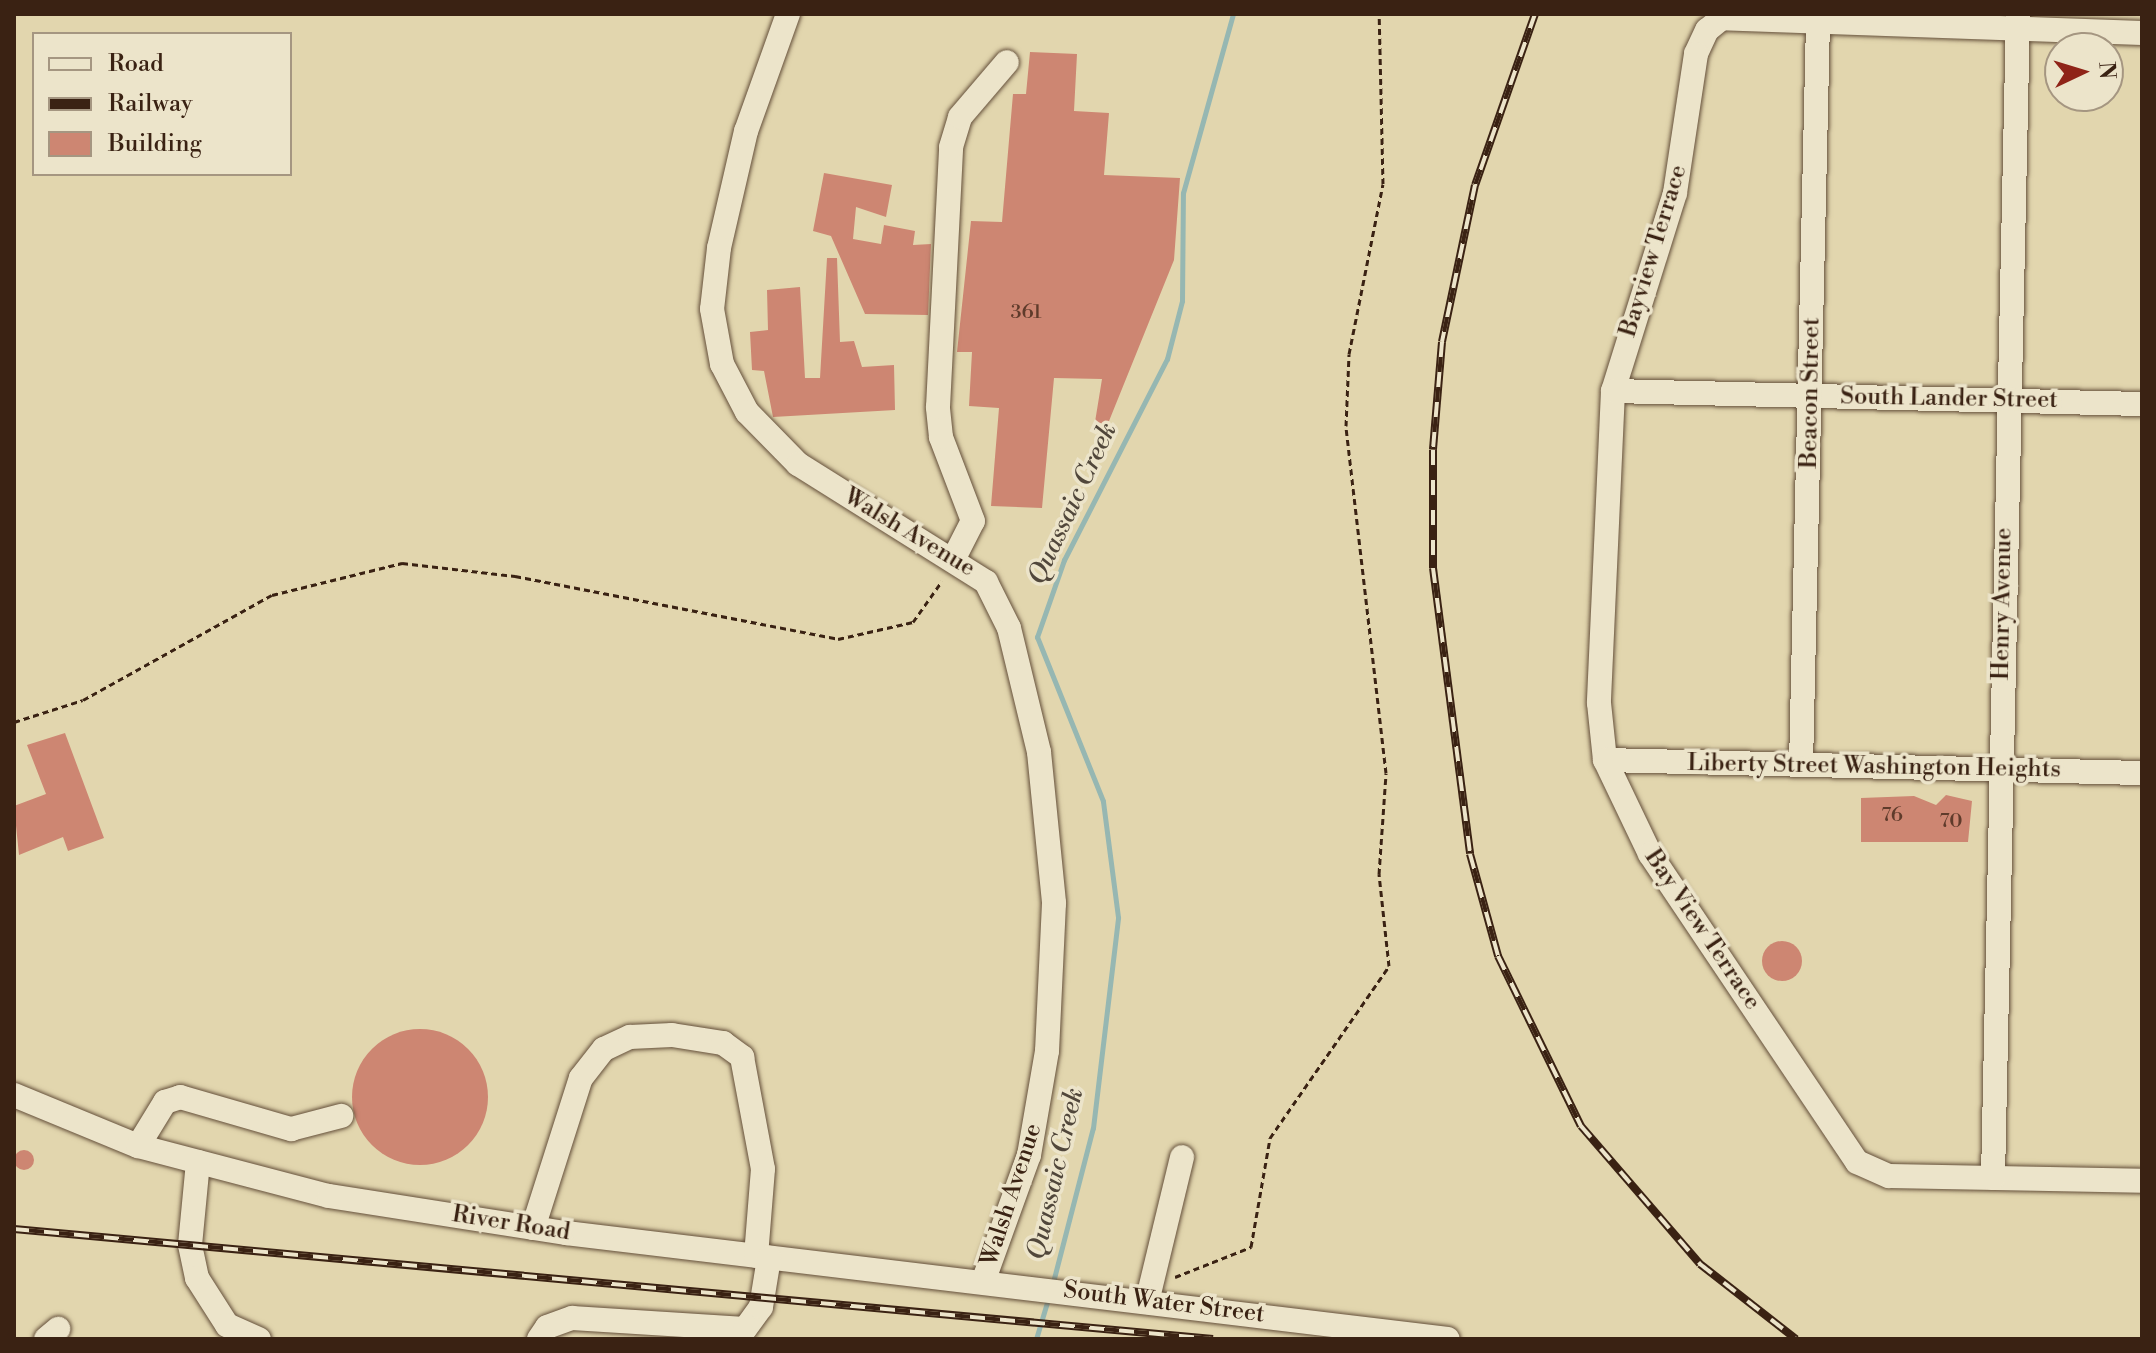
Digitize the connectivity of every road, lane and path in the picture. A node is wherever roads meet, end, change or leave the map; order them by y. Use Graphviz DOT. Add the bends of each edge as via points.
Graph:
graph roads {
  1 [pos="788,14"];
  2 [pos="1379,14"];
  3 [pos="1818,21"];
  4 [pos="2018,22"];
  5 [pos="2130,26"];
  6 [pos="1007,62"];
  7 [pos="1613,391"];
  8 [pos="1811,396"];
  9 [pos="2007,401"];
  10 [pos="2142,404"];
  11 [pos="955,556"];
  12 [pos="14,722"];
  13 [pos="1605,760"];
  14 [pos="1801,765"];
  15 [pos="2000,770"];
  16 [pos="2142,773"];
  17 [pos="14,1095"];
  18 [pos="341,1116"];
  19 [pos="138,1146"];
  20 [pos="1182,1157"];
  21 [pos="198,1162"];
  22 [pos="1993,1178"];
  23 [pos="2142,1181"];
  24 [pos="533,1228"];
  25 [pos="762,1257"];
  26 [pos="983,1282"];
  27 [pos="1024,1287"];
  28 [pos="1148,1302"];
  29 [pos="1432,1338"];
  30 [pos="259,1339"];
  31 [pos="539,1339"];
  1 -- 11 [label="street, Walsh Avenue" via="746,131 719,248 712,309 722,364 747,412 798,464"];
  2 -- 28 [label="path" via="1383,184 1349,354 1346,426 1386,773 1379,874 1389,966 1270,1138 1251,1247 1167,1280"];
  3 -- 4 [label="street"];
  3 -- 7 [label="street, Bayview Terrace" via="1716,20 1696,54 1675,193"];
  3 -- 8 [label="street, Beacon Street"];
  4 -- 5 [label="street"];
  4 -- 9 [label="street, Henry Avenue"];
  6 -- 11 [label="street" via="960,117 951,147 938,407 941,437 973,521"];
  7 -- 8 [label="street, South Lander Street"];
  7 -- 13 [label="street, Bay View Terrace" via="1599,703"];
  8 -- 9 [label="street, South Lander Street"];
  8 -- 14 [label="street, Beacon Street"];
  9 -- 10 [label="street, South Lander Street"];
  9 -- 15 [label="street, Henry Avenue"];
  11 -- 12 [label="path" via="913,622 838,639 515,576 402,563 272,595 83,700"];
  11 -- 26 [label="street, Walsh Avenue" via="999,602 1027,687 1054,903 1040,1109"];
  13 -- 14 [label="street, Liberty Street Washington Heights"];
  13 -- 22 [label="street, Bay View Terrace" via="1650,854 1857,1162 1889,1176"];
  14 -- 15 [label="street, Liberty Street Washington Heights"];
  15 -- 16 [label="street, Liberty Street Washington Heights"];
  15 -- 22 [label="street, Henry Avenue"];
  17 -- 19 [label="street, River Road"];
  18 -- 19 [label="street" via="291,1129 180,1097 165,1102"];
  19 -- 21 [label="street, River Road"];
  20 -- 28 [label="street"];
  21 -- 24 [label="street, River Road" via="329,1196"];
  21 -- 30 [label="street" via="190,1245 197,1278 227,1325"];
  22 -- 23 [label="street, Bay View Terrace"];
  24 -- 25 [label="street, River Road"];
  24 -- 25 [label="street" via="581,1078 604,1049 630,1037 672,1035 723,1043 742,1057 763,1169"];
  25 -- 26 [label="street, River Road"];
  25 -- 31 [label="street" via="757,1319 745,1329 572,1318 547,1327"];
  26 -- 27 [label="street, River Road"];
  27 -- 28 [label="street, South Water Street"];
  28 -- 29 [label="street, South Water Street"];
}
